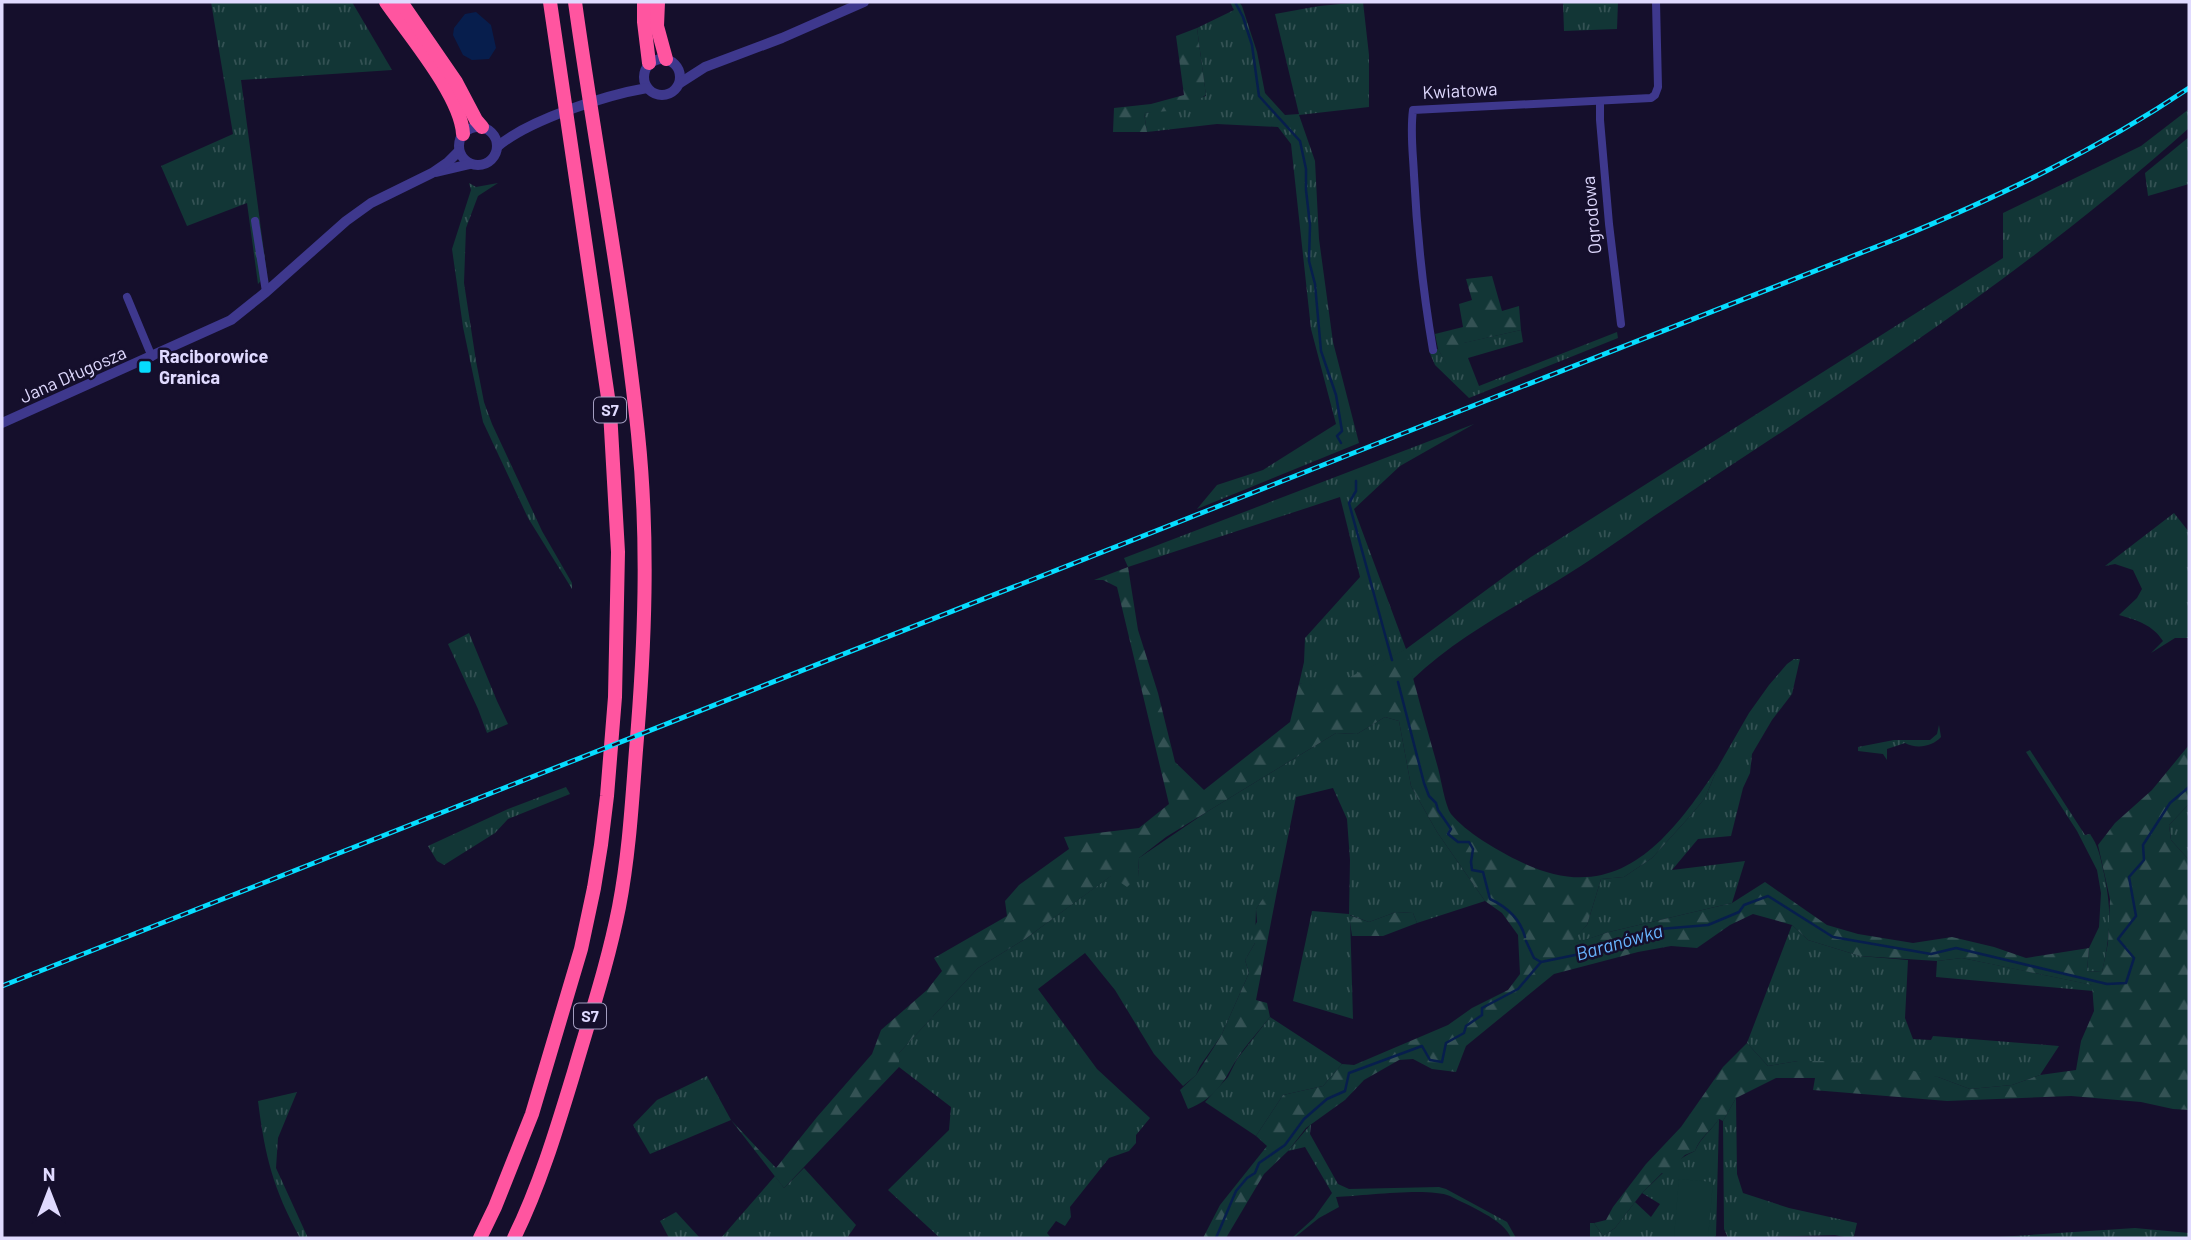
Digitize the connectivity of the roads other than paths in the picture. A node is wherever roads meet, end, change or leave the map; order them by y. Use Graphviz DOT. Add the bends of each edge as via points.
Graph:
graph roads {
  1 [pos="386,2"];
  2 [pos="401,2"];
  3 [pos="550,2"];
  4 [pos="575,2"];
  5 [pos="644,2"];
  6 [pos="657,2"];
  7 [pos="864,2"];
  8 [pos="1656,2"];
  9 [pos="649,63"];
  10 [pos="672,63"];
  11 [pos="705,67"];
  12 [pos="645,83"];
  13 [pos="680,83"];
  14 [pos="1600,102"];
  15 [pos="487,130"];
  16 [pos="517,131"];
  17 [pos="463,134"];
  18 [pos="497,147"];
  19 [pos="459,151"];
  20 [pos="470,164"];
  21 [pos="432,173"];
  22 [pos="255,221"];
  23 [pos="266,292"];
  24 [pos="127,297"];
  25 [pos="1621,324"];
  26 [pos="1433,350"];
  27 [pos="152,357"];
  28 [pos="2,424"];
  29 [pos="480,1238"];
  30 [pos="514,1238"];
  1 -- 17 [label="highway" via="444,86"];
  2 -- 15 [label="highway" via="452,75 476,120"];
  3 -- 29 [label="highway, S7" via="615,462 615,697 607,796 581,949 533,1114"];
  4 -- 30 [label="highway, S7" via="638,434 645,550 641,687 623,878 607,960 554,1135"];
  5 -- 9 [label="highway"];
  6 -- 10 [label="highway" via="657,26"];
  7 -- 11 [label="street"];
  8 -- 14 [label="street, Kwiatowa" via="1657,93 1647,99"];
  9 -- 10 [label="street"];
  9 -- 12 [label="street"];
  10 -- 11 [label="street"];
  10 -- 13 [label="street"];
  11 -- 13 [label="street"];
  12 -- 13 [label="street" via="655,94 665,95"];
  12 -- 16 [label="street"];
  14 -- 25 [label="street, Ogrodowa"];
  14 -- 26 [label="street, Kwiatowa" via="1413,110 1416,210"];
  15 -- 16 [label="street"];
  15 -- 17 [label="street" via="469,129"];
  15 -- 18 [label="street"];
  16 -- 18 [label="street"];
  17 -- 19 [label="street"];
  18 -- 20 [label="street" via="486,163"];
  19 -- 20 [label="street"];
  19 -- 21 [label="street"];
  20 -- 21 [label="street"];
  21 -- 23 [label="street, Jana Długosza" via="346,220"];
  22 -- 23 [label="street"];
  23 -- 27 [label="street, Jana Długosza" via="231,320"];
  24 -- 27 [label="street"];
  27 -- 28 [label="street, Jana Długosza"];
}
